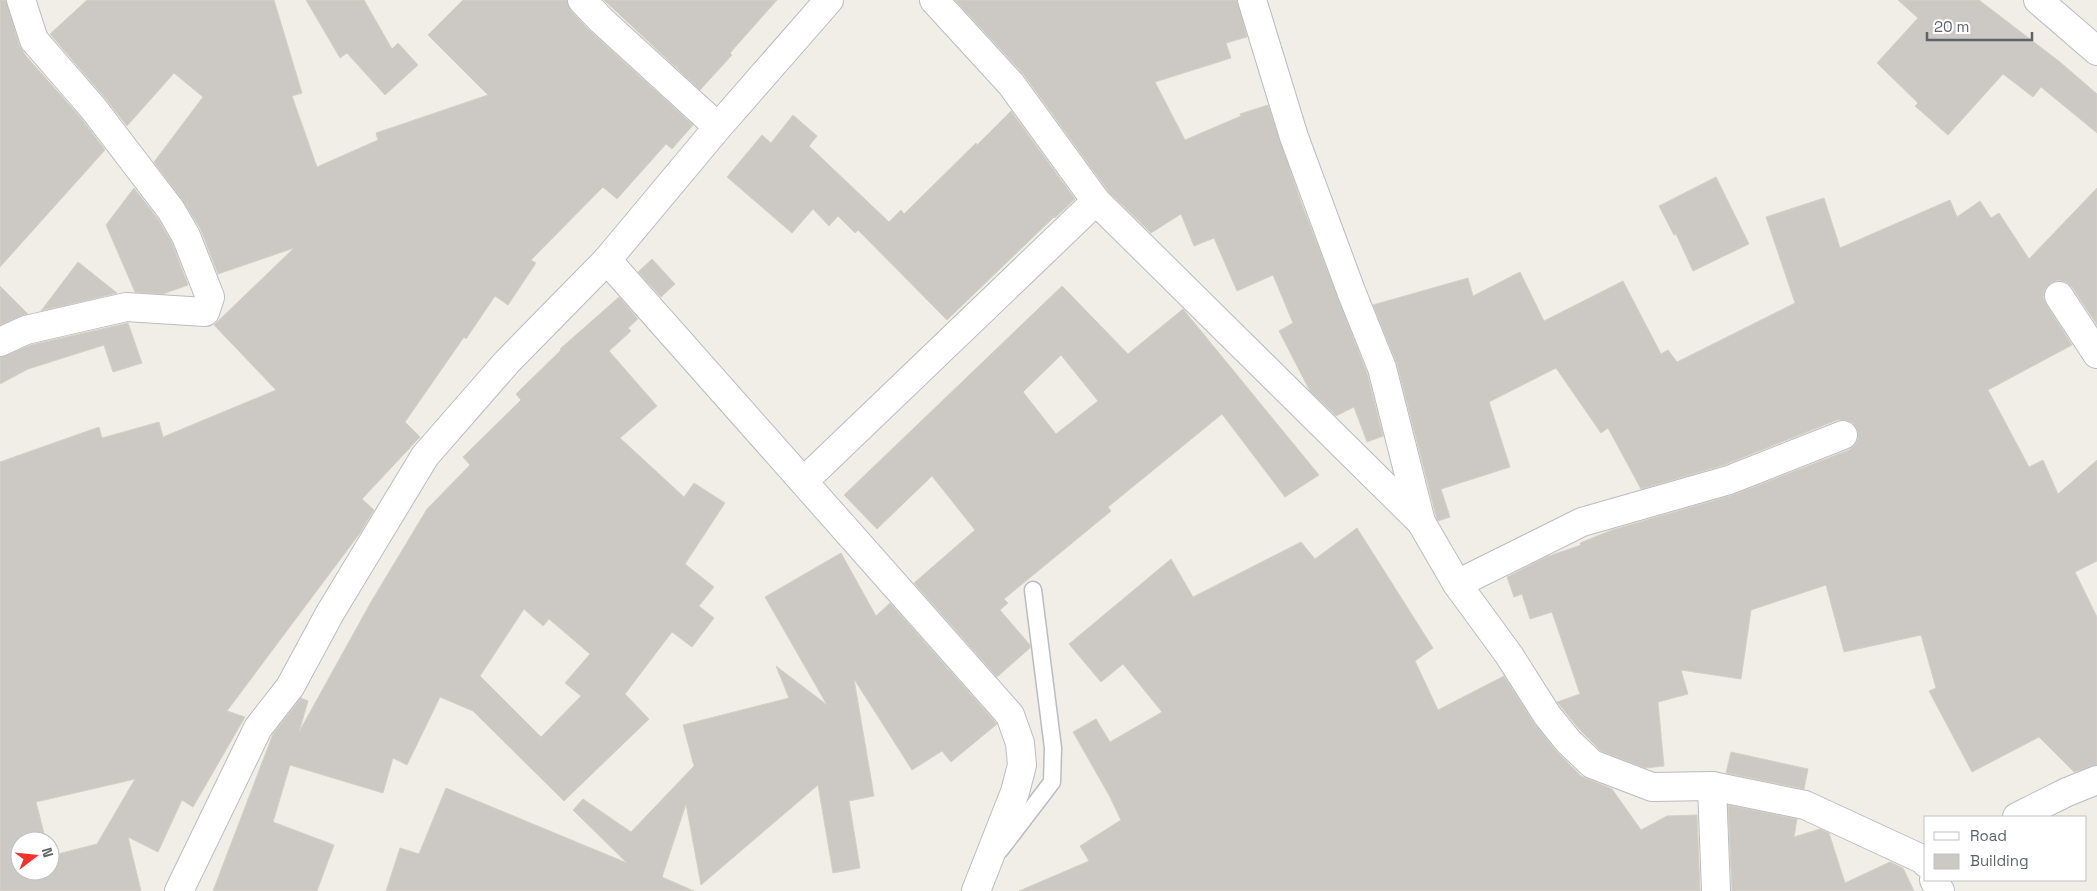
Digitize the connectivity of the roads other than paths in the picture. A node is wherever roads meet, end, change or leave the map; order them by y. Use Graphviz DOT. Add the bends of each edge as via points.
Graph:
graph roads {
  1 [pos="21,0"];
  2 [pos="582,0"];
  3 [pos="829,0"];
  4 [pos="934,0"];
  5 [pos="1252,0"];
  6 [pos="2038,0"];
  7 [pos="2097,52"];
  8 [pos="718,126"];
  9 [pos="1096,201"];
  10 [pos="607,260"];
  11 [pos="2059,296"];
  12 [pos="0,342"];
  13 [pos="2097,354"];
  14 [pos="1843,435"];
  15 [pos="804,481"];
  16 [pos="1420,522"];
  17 [pos="1457,584"];
  18 [pos="1033,590"];
  19 [pos="2097,780"];
  20 [pos="1712,786"];
  21 [pos="2019,816"];
  22 [pos="1924,865"];
  23 [pos="980,881"];
  24 [pos="179,891"];
  25 [pos="1716,891"];
  1 -- 12 [label="street" via="34,40 93,108 171,210 186,236 210,297 205,312 126,307 26,330"];
  2 -- 8 [label="street"];
  3 -- 8 [label="street"];
  4 -- 9 [label="street" via="1011,84"];
  5 -- 16 [label="street" via="1294,137 1382,368"];
  6 -- 7 [label="street"];
  8 -- 10 [label="street"];
  9 -- 15 [label="street"];
  9 -- 16 [label="street"];
  10 -- 15 [label="street"];
  10 -- 24 [label="street" via="507,362 425,456 330,613 290,687 258,728"];
  11 -- 13 [label="street"];
  14 -- 17 [label="street" via="1729,480 1582,522"];
  15 -- 23 [label="street" via="1010,715 1020,743 1022,765 1015,792"];
  16 -- 17 [label="street"];
  17 -- 20 [label="street" via="1510,656 1547,715 1568,742 1592,764 1652,787"];
  18 -- 23 [label="lane" via="1053,748 1052,782"];
  19 -- 21 [label="street"];
  20 -- 22 [label="street" via="1805,806"];
  20 -- 25 [label="street"];
}
